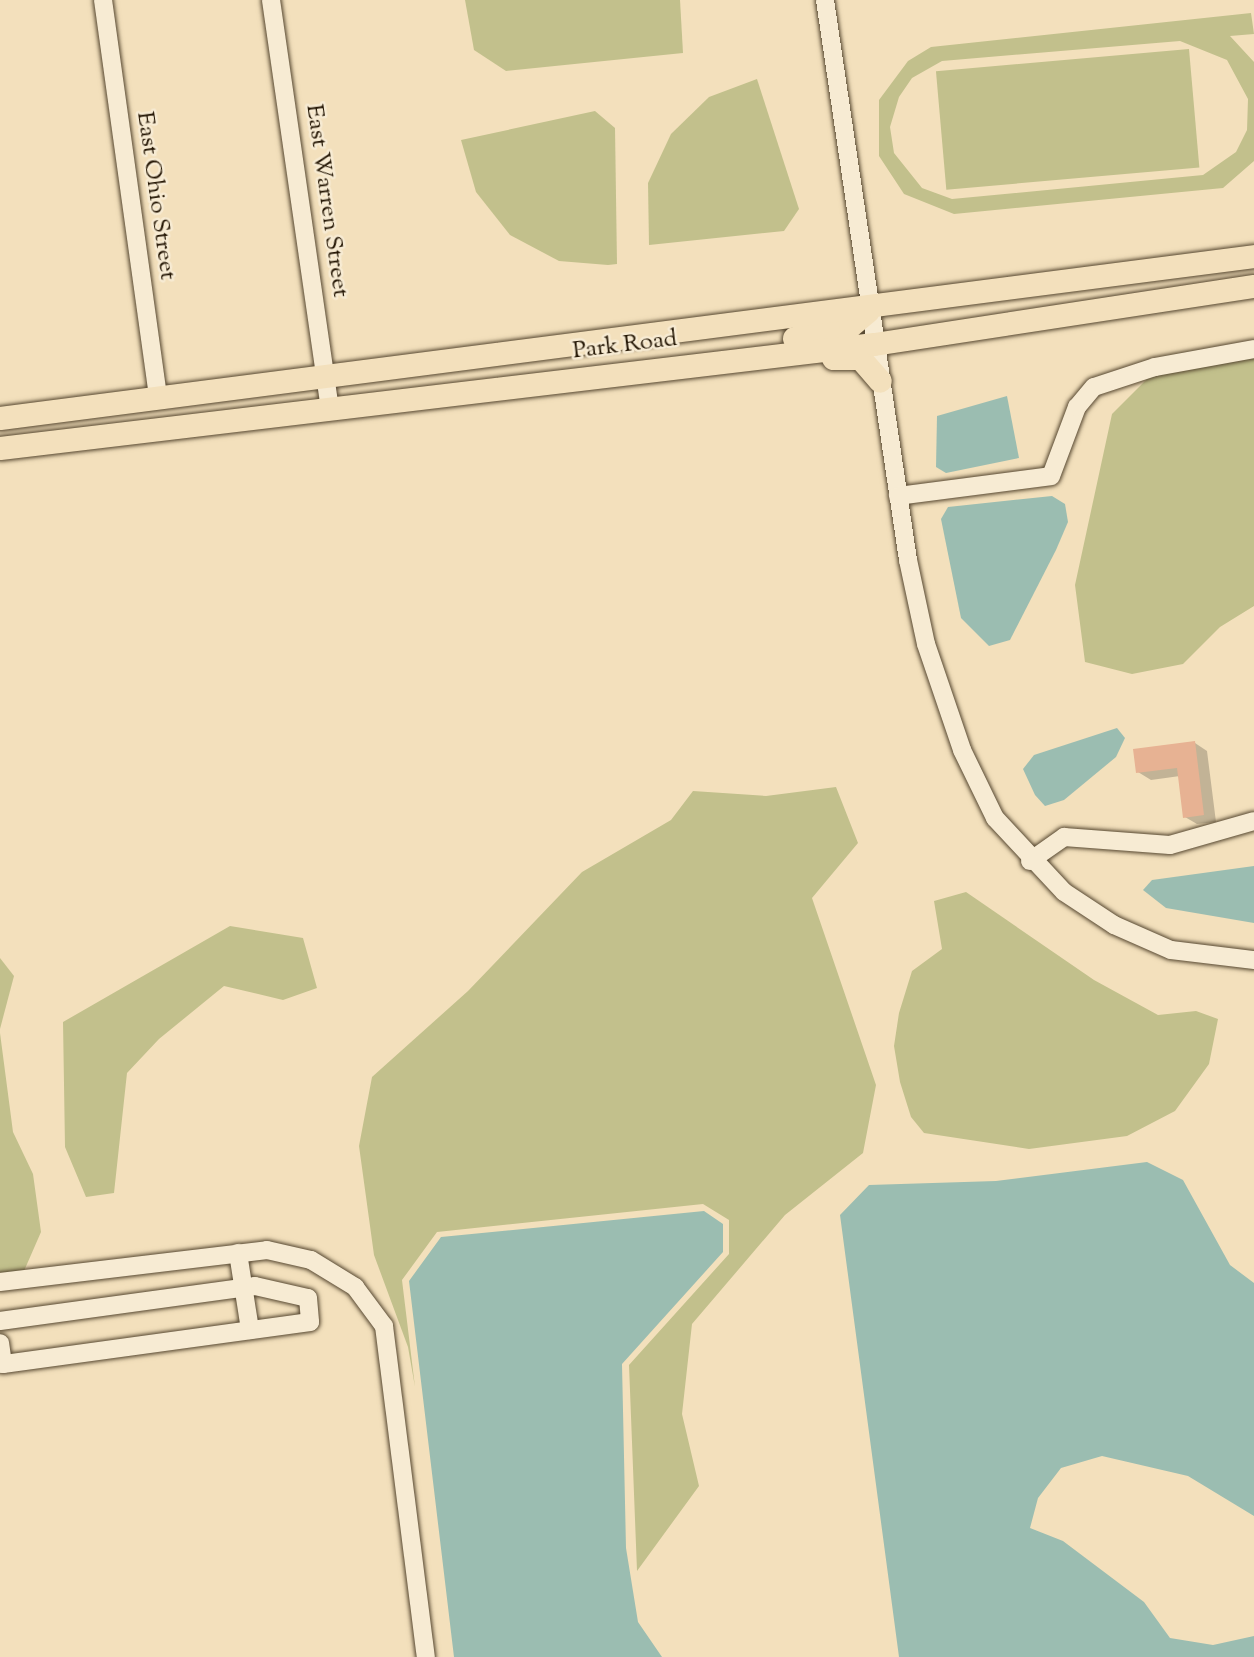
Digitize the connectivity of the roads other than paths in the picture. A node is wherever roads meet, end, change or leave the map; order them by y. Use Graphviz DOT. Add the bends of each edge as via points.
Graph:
graph roads {
  1 [pos="103,0"];
  2 [pos="271,0"];
  3 [pos="825,0"];
  4 [pos="1254,256"];
  5 [pos="1102,277"];
  6 [pos="1254,286"];
  7 [pos="871,309"];
  8 [pos="874,344"];
  9 [pos="1254,349"];
  10 [pos="659,369"];
  11 [pos="327,378"];
  12 [pos="880,381"];
  13 [pos="158,398"];
  14 [pos="330,409"];
  15 [pos="0,418"];
  16 [pos="110,434"];
  17 [pos="0,447"];
  18 [pos="898,496"];
  19 [pos="1254,821"];
  20 [pos="1030,861"];
  21 [pos="1254,960"];
  22 [pos="238,1253"];
  23 [pos="0,1282"];
  24 [pos="243,1288"];
  25 [pos="0,1321"];
  26 [pos="250,1330"];
  27 [pos="0,1343"];
  28 [pos="426,1657"];
  1 -- 13 [label="street, East Ohio Street"];
  2 -- 11 [label="street, East Warren Street"];
  3 -- 7 [label="street"];
  4 -- 5 [label="main road, Park Road"];
  5 -- 7 [label="main road, Park Road"];
  5 -- 8 [label="main road" via="1081,290 911,315"];
  6 -- 8 [label="main road, Park Road"];
  7 -- 8 [label="street"];
  7 -- 10 [label="main road" via="850,326 830,333 715,351"];
  7 -- 11 [label="main road, Park Road"];
  8 -- 10 [label="main road, Park Road"];
  8 -- 12 [label="street"];
  9 -- 18 [label="street" via="1154,367 1094,387 1077,407 1055,473"];
  10 -- 12 [label="main road" via="860,358"];
  10 -- 14 [label="main road, Park Road"];
  11 -- 13 [label="main road, Park Road"];
  11 -- 14 [label="street, East Warren Street"];
  11 -- 16 [label="main road" via="313,393 146,419"];
  12 -- 18 [label="street"];
  13 -- 15 [label="main road, Park Road"];
  14 -- 16 [label="main road, Park Road"];
  16 -- 17 [label="main road, Park Road"];
  18 -- 20 [label="street" via="926,644 962,750 995,818"];
  19 -- 20 [label="street" via="1170,845 1064,837"];
  20 -- 21 [label="street" via="1114,925 1171,950"];
  22 -- 23 [label="street"];
  22 -- 24 [label="street"];
  22 -- 28 [label="street" via="267,1250 311,1260 355,1287 384,1326"];
  24 -- 25 [label="street"];
  24 -- 26 [label="street"];
  24 -- 26 [label="street" via="308,1297 310,1322"];
  26 -- 27 [label="street" via="3,1364"];
}
